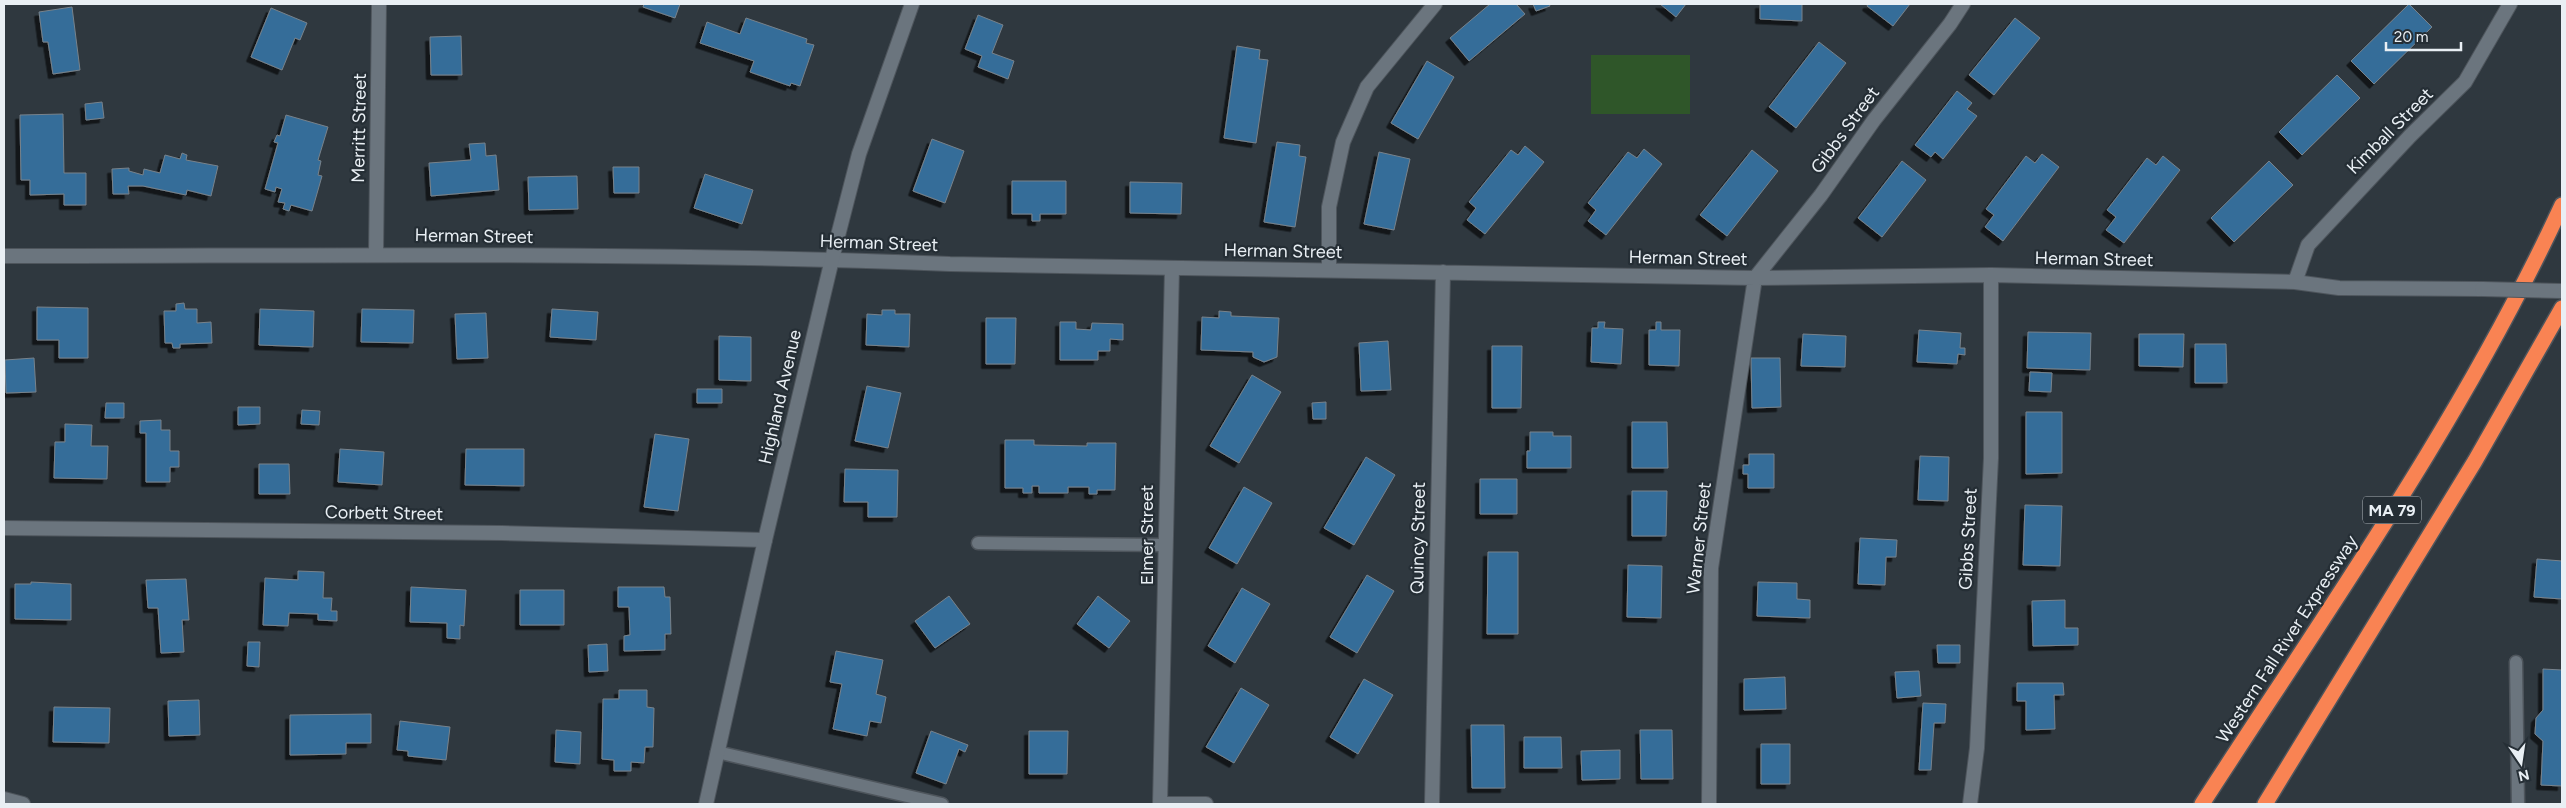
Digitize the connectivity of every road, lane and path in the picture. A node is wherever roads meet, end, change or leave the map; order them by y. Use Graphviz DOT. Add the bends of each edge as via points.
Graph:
graph roads {
  1 [pos="379,4"];
  2 [pos="912,4"];
  3 [pos="1435,4"];
  4 [pos="1963,4"];
  5 [pos="2510,4"];
  6 [pos="2562,205"];
  7 [pos="376,254"];
  8 [pos="4,256"];
  9 [pos="832,259"];
  10 [pos="1172,268"];
  11 [pos="1329,270"];
  12 [pos="1443,272"];
  13 [pos="1991,275"];
  14 [pos="1756,278"];
  15 [pos="2295,282"];
  16 [pos="2562,290"];
  17 [pos="2562,308"];
  18 [pos="4,528"];
  19 [pos="765,540"];
  20 [pos="978,543"];
  21 [pos="1166,545"];
  22 [pos="2516,662"];
  23 [pos="717,752"];
  24 [pos="4,799"];
  25 [pos="23,804"];
  26 [pos="706,804"];
  27 [pos="942,804"];
  28 [pos="1160,804"];
  29 [pos="1206,804"];
  30 [pos="1432,804"];
  31 [pos="1709,804"];
  32 [pos="1970,804"];
  33 [pos="2202,804"];
  34 [pos="2264,804"];
  35 [pos="2518,804"];
  1 -- 7 [label="street, Merritt Street"];
  2 -- 9 [label="street, Highland Avenue" via="859,154"];
  3 -- 11 [label="street" via="1367,87 1347,132 1329,207"];
  4 -- 14 [label="street, Gibbs Street"];
  5 -- 15 [label="street, Kimball Street" via="2465,82 2308,245"];
  6 -- 33 [label="highway, Western Fall River Expressway / MA 79" via="2509,314 2446,426"];
  7 -- 8 [label="street, Herman Street"];
  7 -- 9 [label="street, Herman Street"];
  9 -- 10 [label="street, Herman Street"];
  9 -- 19 [label="street, Highland Avenue"];
  10 -- 11 [label="street, Herman Street"];
  10 -- 21 [label="street, Elmer Street"];
  11 -- 12 [label="street, Herman Street"];
  12 -- 14 [label="street, Herman Street"];
  12 -- 30 [label="street, Quincy Street"];
  13 -- 14 [label="street, Herman Street"];
  13 -- 15 [label="street, Herman Street"];
  13 -- 32 [label="street, Gibbs Street" via="1991,458 1977,748"];
  14 -- 31 [label="street, Warner Street" via="1711,568"];
  15 -- 16 [label="street, Herman Street, bridge" via="2339,288"];
  17 -- 34 [label="highway, MA 79" via="2480,453"];
  18 -- 19 [label="street, Corbett Street" via="502,533"];
  19 -- 23 [label="street, Highland Avenue"];
  20 -- 21 [label="lane"];
  21 -- 28 [label="street, Elmer Street"];
  22 -- 35 [label="lane"];
  23 -- 26 [label="street, Highland Avenue"];
  23 -- 27 [label="lane"];
  24 -- 25 [label="street"];
  28 -- 29 [label="street"];
}
